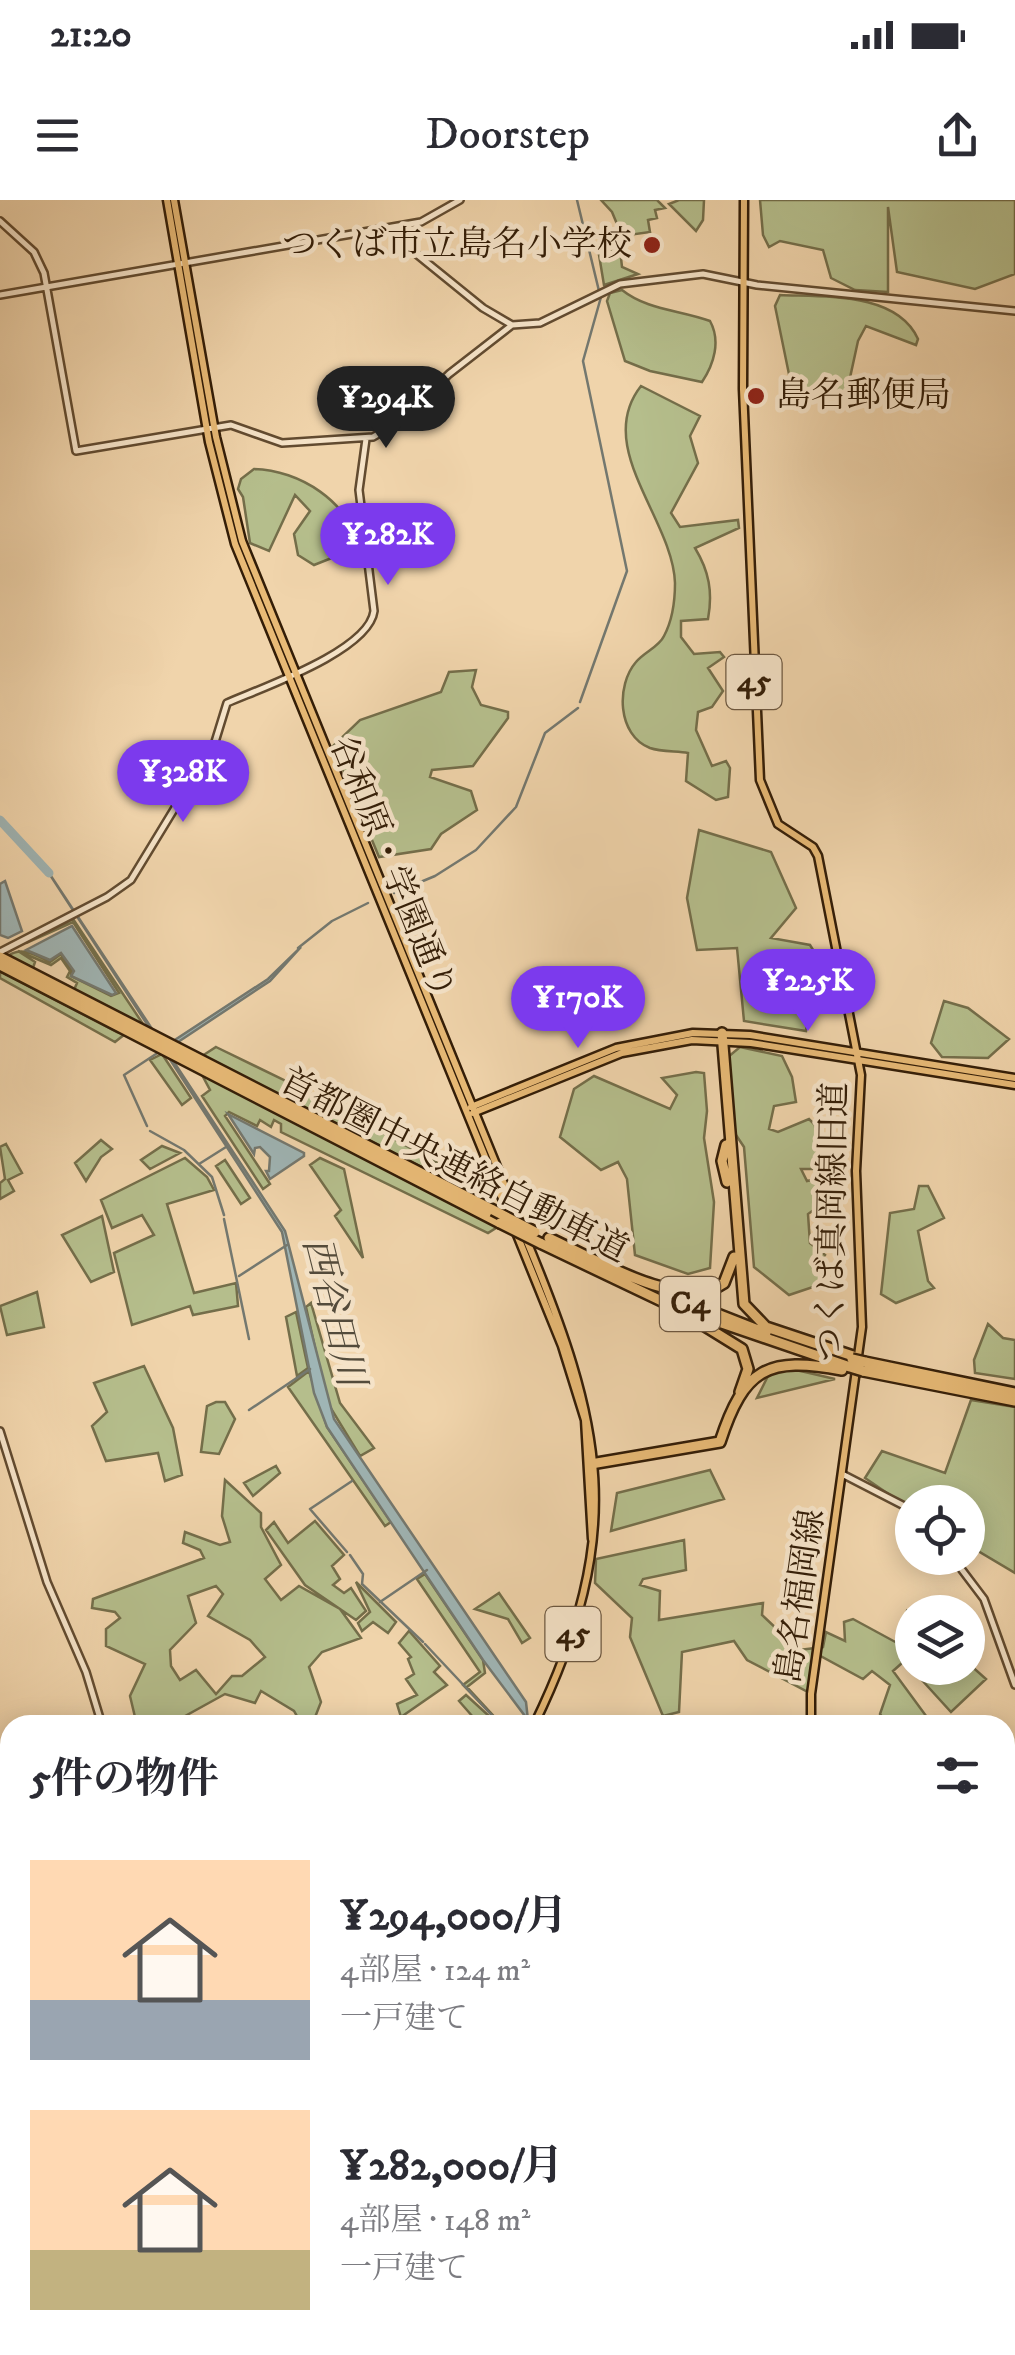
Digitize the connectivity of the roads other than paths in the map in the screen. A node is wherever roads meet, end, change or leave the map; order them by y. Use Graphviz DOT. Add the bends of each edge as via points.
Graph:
graph roads {
  1 [pos="170,200"];
  2 [pos="460,200"];
  3 [pos="744,200"];
  4 [pos="0,221"];
  5 [pos="402,226"];
  6 [pos="182,265"];
  7 [pos="744,282"];
  8 [pos="48,287"];
  9 [pos="0,295"];
  10 [pos="1015,311"];
  11 [pos="512,324"];
  12 [pos="210,428"];
  13 [pos="366,439"];
  14 [pos="292,678"];
  15 [pos="0,954"];
  16 [pos="0,965"];
  17 [pos="722,1037"];
  18 [pos="857,1057"];
  19 [pos="1015,1082"];
  20 [pos="471,1110"];
  21 [pos="727,1128"];
  22 [pos="544,1241"];
  23 [pos="636,1290"];
  24 [pos="851,1363"];
  25 [pos="864,1367"];
  26 [pos="1015,1393"];
  27 [pos="1015,1401"];
  28 [pos="0,1431"];
  29 [pos="668,1448"];
  30 [pos="594,1464"];
  31 [pos="844,1474"];
  32 [pos="895,1501"];
  33 [pos="966,1575"];
  34 [pos="1015,1685"];
  35 [pos="99,1715"];
  36 [pos="538,1715"];
  37 [pos="812,1715"];
  1 -- 6 [label="main road, 谷和原・学園通り / 45"];
  2 -- 5 [label="street" via="434,218"];
  3 -- 7 [label="main road, つくば真岡線旧道 / 45"];
  4 -- 8 [label="street" via="34,252"];
  5 -- 6 [label="street"];
  5 -- 11 [label="street" via="409,248"];
  6 -- 8 [label="street"];
  6 -- 12 [label="main road, 谷和原・学園通り / 45"];
  7 -- 10 [label="street"];
  7 -- 11 [label="street" via="703,274 634,280 540,323"];
  7 -- 18 [label="main road, つくば真岡線旧道 / 45" via="760,780 778,824 818,856"];
  8 -- 9 [label="street"];
  8 -- 12 [label="street" via="76,451"];
  11 -- 13 [label="street" via="401,421"];
  12 -- 13 [label="street" via="231,426 282,443"];
  12 -- 14 [label="main road, 谷和原・学園通り / 45" via="236,544"];
  13 -- 14 [label="street" via="359,490 373,620"];
  14 -- 15 [label="street" via="223,708 215,742 131,880"];
  14 -- 20 [label="main road, 谷和原・学園通り / 45"];
  15 -- 22 [label="highway, 首都圏中央連絡自動車道 / C4, bridge"];
  16 -- 22 [label="highway, 首都圏中央連絡自動車道 / C4, bridge"];
  17 -- 18 [label="main road"];
  17 -- 20 [label="main road" via="622,1053"];
  17 -- 21 [label="highway"];
  18 -- 19 [label="main road"];
  18 -- 31 [label="main road, つくば真岡線旧道 / 45" via="862,1346"];
  20 -- 30 [label="main road, 谷和原・学園通り / 45" via="569,1346"];
  21 -- 22 [label="highway" via="722,1161 734,1258 718,1287 692,1294 666,1289"];
  21 -- 24 [label="highway" via="741,1292 749,1314"];
  22 -- 23 [label="highway, 首都圏中央連絡自動車道 / C4"];
  22 -- 24 [label="highway, 首都圏中央連絡自動車道 / C4"];
  23 -- 24 [label="highway, 首都圏中央連絡自動車道 / C4" via="726,1327"];
  23 -- 29 [label="highway" via="727,1337 747,1363 718,1428"];
  24 -- 25 [label="highway, 首都圏中央連絡自動車道 / C4, bridge"];
  24 -- 29 [label="highway" via="773,1366 746,1391 720,1442"];
  25 -- 26 [label="highway, 首都圏中央連絡自動車道 / C4"];
  25 -- 27 [label="highway, 首都圏中央連絡自動車道 / C4"];
  28 -- 35 [label="street" via="47,1582"];
  29 -- 30 [label="highway"];
  30 -- 36 [label="main road, 谷和原・学園通り / 45" via="597,1528 576,1623"];
  31 -- 32 [label="street"];
  31 -- 37 [label="main road, 島名福岡線"];
  33 -- 34 [label="street" via="984,1599"];
}
